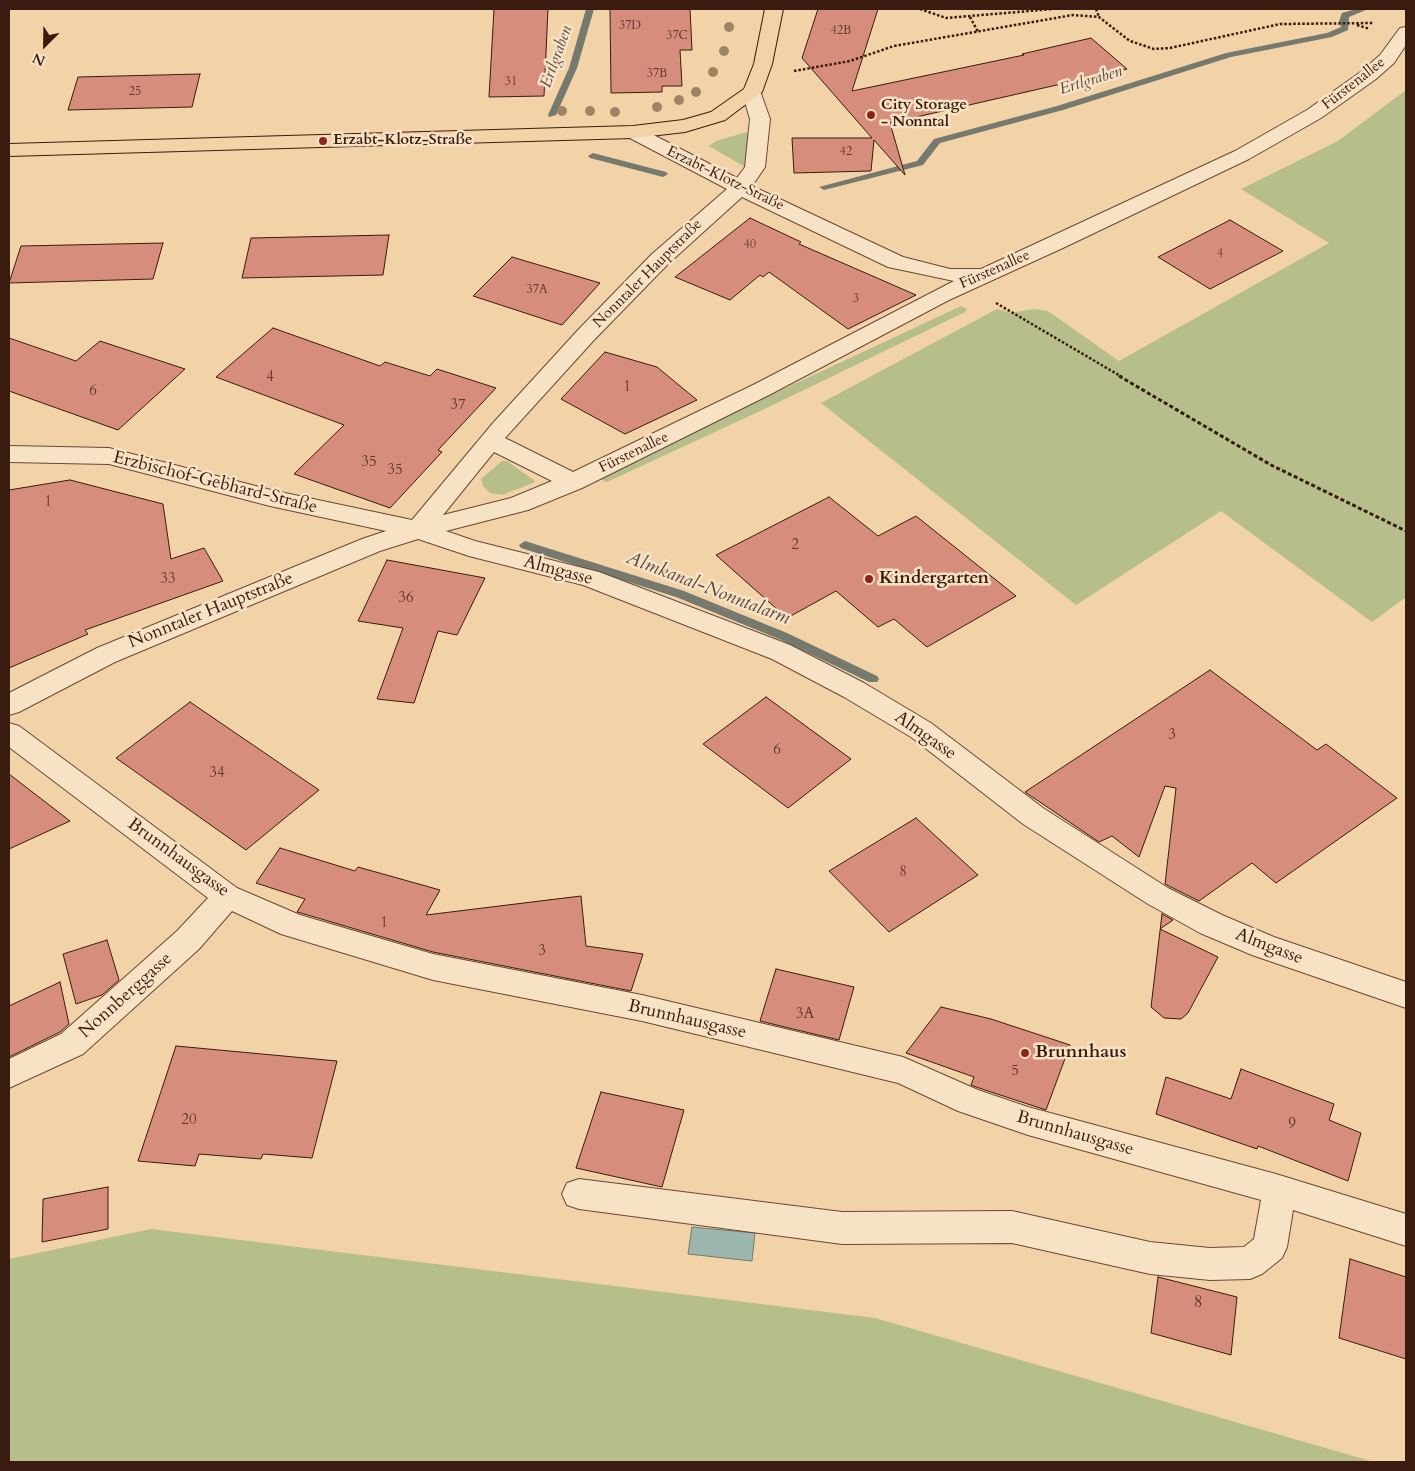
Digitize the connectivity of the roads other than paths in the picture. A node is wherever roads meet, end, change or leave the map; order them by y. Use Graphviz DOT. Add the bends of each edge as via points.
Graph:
graph roads {
  1 [pos="774,9"];
  2 [pos="1405,36"];
  3 [pos="752,92"];
  4 [pos="632,132"];
  5 [pos="9,150"];
  6 [pos="740,188"];
  7 [pos="982,275"];
  8 [pos="492,441"];
  9 [pos="9,454"];
  10 [pos="573,482"];
  11 [pos="418,530"];
  12 [pos="9,704"];
  13 [pos="9,733"];
  14 [pos="227,896"];
  15 [pos="1406,995"];
  16 [pos="9,1074"];
  17 [pos="1280,1191"];
  18 [pos="579,1194"];
  19 [pos="1406,1230"];
  1 -- 3 [label="main road" via="764,64"];
  2 -- 7 [label="street, Fürstenallee" via="1387,59 1347,91 1242,155 1058,243"];
  3 -- 4 [label="main road" via="728,110 705,121"];
  3 -- 6 [label="street, Nonntaler Hauptstraße" via="760,119 755,167"];
  4 -- 5 [label="main road, Erzabt-Klotz-Straße"];
  4 -- 6 [label="street, Erzabt-Klotz-Straße"];
  6 -- 7 [label="street, Erzabt-Klotz-Straße" via="896,262 950,275"];
  6 -- 8 [label="street, Nonntaler Hauptstraße" via="660,259 586,335"];
  7 -- 10 [label="street, Fürstenallee" via="761,390"];
  8 -- 10 [label="street"];
  8 -- 11 [label="street, Nonntaler Hauptstraße"];
  9 -- 11 [label="street, Erzbischof-Gebhard-Straße" via="109,456 270,498"];
  10 -- 11 [label="street, Fürstenallee" via="519,504"];
  11 -- 12 [label="street, Nonntaler Hauptstraße" via="371,545 106,655"];
  11 -- 15 [label="street, Almgasse" via="469,548 590,578 781,652 921,730 1033,816 1158,896 1263,946"];
  13 -- 14 [label="street, Brunnhausgasse"];
  14 -- 16 [label="street, Nonnberggasse" via="188,940 72,1044"];
  14 -- 17 [label="street, Brunnhausgasse" via="292,924 433,966 642,1008 903,1071 969,1101 1028,1121"];
  17 -- 18 [label="street" via="1270,1246 1250,1263 1210,1264 1150,1258 1012,1226 842,1228"];
  17 -- 19 [label="street, Brunnhausgasse"];
}
